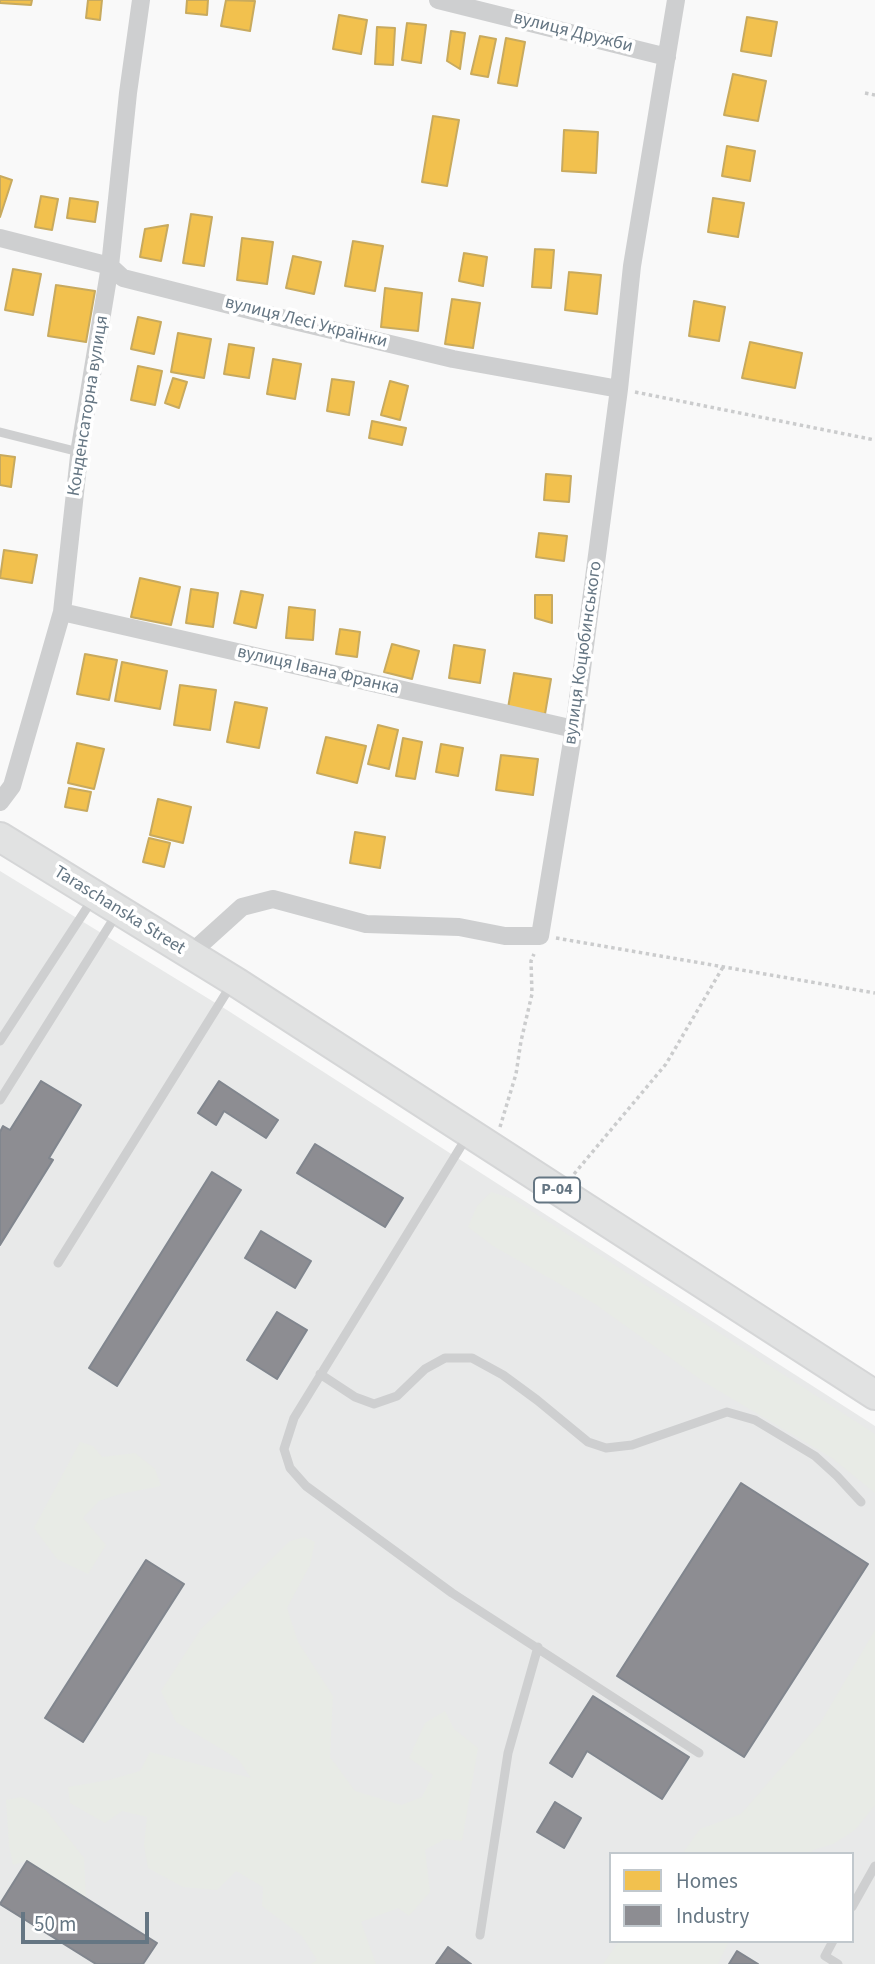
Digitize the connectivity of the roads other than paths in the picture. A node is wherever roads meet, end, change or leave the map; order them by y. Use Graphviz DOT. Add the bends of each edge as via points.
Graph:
graph roads {
  1 [pos="141,0"];
  2 [pos="438,0"];
  3 [pos="676,0"];
  4 [pos="667,57"];
  5 [pos="0,238"];
  6 [pos="110,266"];
  7 [pos="620,389"];
  8 [pos="0,432"];
  9 [pos="79,452"];
  10 [pos="62,612"];
  11 [pos="574,729"];
  12 [pos="0,802"];
  13 [pos="0,837"];
  14 [pos="95,896"];
  15 [pos="118,910"];
  16 [pos="190,954"];
  17 [pos="236,982"];
  18 [pos="0,1041"];
  19 [pos="0,1100"];
  20 [pos="480,1140"];
  21 [pos="58,1263"];
  22 [pos="320,1374"];
  23 [pos="875,1395"];
  24 [pos="861,1502"];
  25 [pos="538,1647"];
  26 [pos="699,1753"];
  27 [pos="875,1866"];
  28 [pos="854,1903"];
  29 [pos="480,1935"];
  30 [pos="832,1943"];
  31 [pos="838,1964"];
  1 -- 6 [label="street, Конденсаторна вулиця"];
  2 -- 4 [label="street, вулиця Дружби"];
  3 -- 4 [label="street, вулиця Коцюбинського"];
  4 -- 7 [label="street, вулиця Коцюбинського" via="632,266"];
  5 -- 6 [label="street, вулиця Лесі Українки"];
  6 -- 7 [label="street, вулиця Лесі Українки" via="123,278 269,315 453,359"];
  6 -- 9 [label="street, Конденсаторна вулиця"];
  7 -- 11 [label="street, вулиця Коцюбинського"];
  8 -- 9 [label="lane"];
  9 -- 10 [label="street, Конденсаторна вулиця"];
  10 -- 11 [label="street, вулиця Івана Франка"];
  10 -- 12 [label="street, Конденсаторна вулиця" via="12,786"];
  11 -- 16 [label="street, вулиця Коцюбинського" via="540,936 366,924 273,899 242,908"];
  13 -- 14 [label="main road, Taraschanska Street / Р-04"];
  14 -- 15 [label="main road, Taraschanska Street / Р-04"];
  14 -- 18 [label="lane"];
  15 -- 16 [label="main road, Taraschanska Street / Р-04"];
  15 -- 19 [label="lane"];
  16 -- 17 [label="main road, Taraschanska Street / Р-04"];
  17 -- 20 [label="main road, Р-04"];
  17 -- 21 [label="lane"];
  20 -- 22 [label="lane"];
  20 -- 23 [label="main road, Р-04"];
  22 -- 24 [label="lane" via="374,1404 397,1396 425,1369 444,1359 472,1358 503,1375 588,1442 606,1448 632,1446 726,1412 755,1420 814,1456"];
  22 -- 25 [label="lane" via="294,1418 284,1449 289,1468 306,1486 452,1593"];
  25 -- 26 [label="lane"];
  25 -- 29 [label="lane" via="508,1753"];
  27 -- 28 [label="lane"];
  30 -- 31 [label="lane" via="825,1956"];
}
